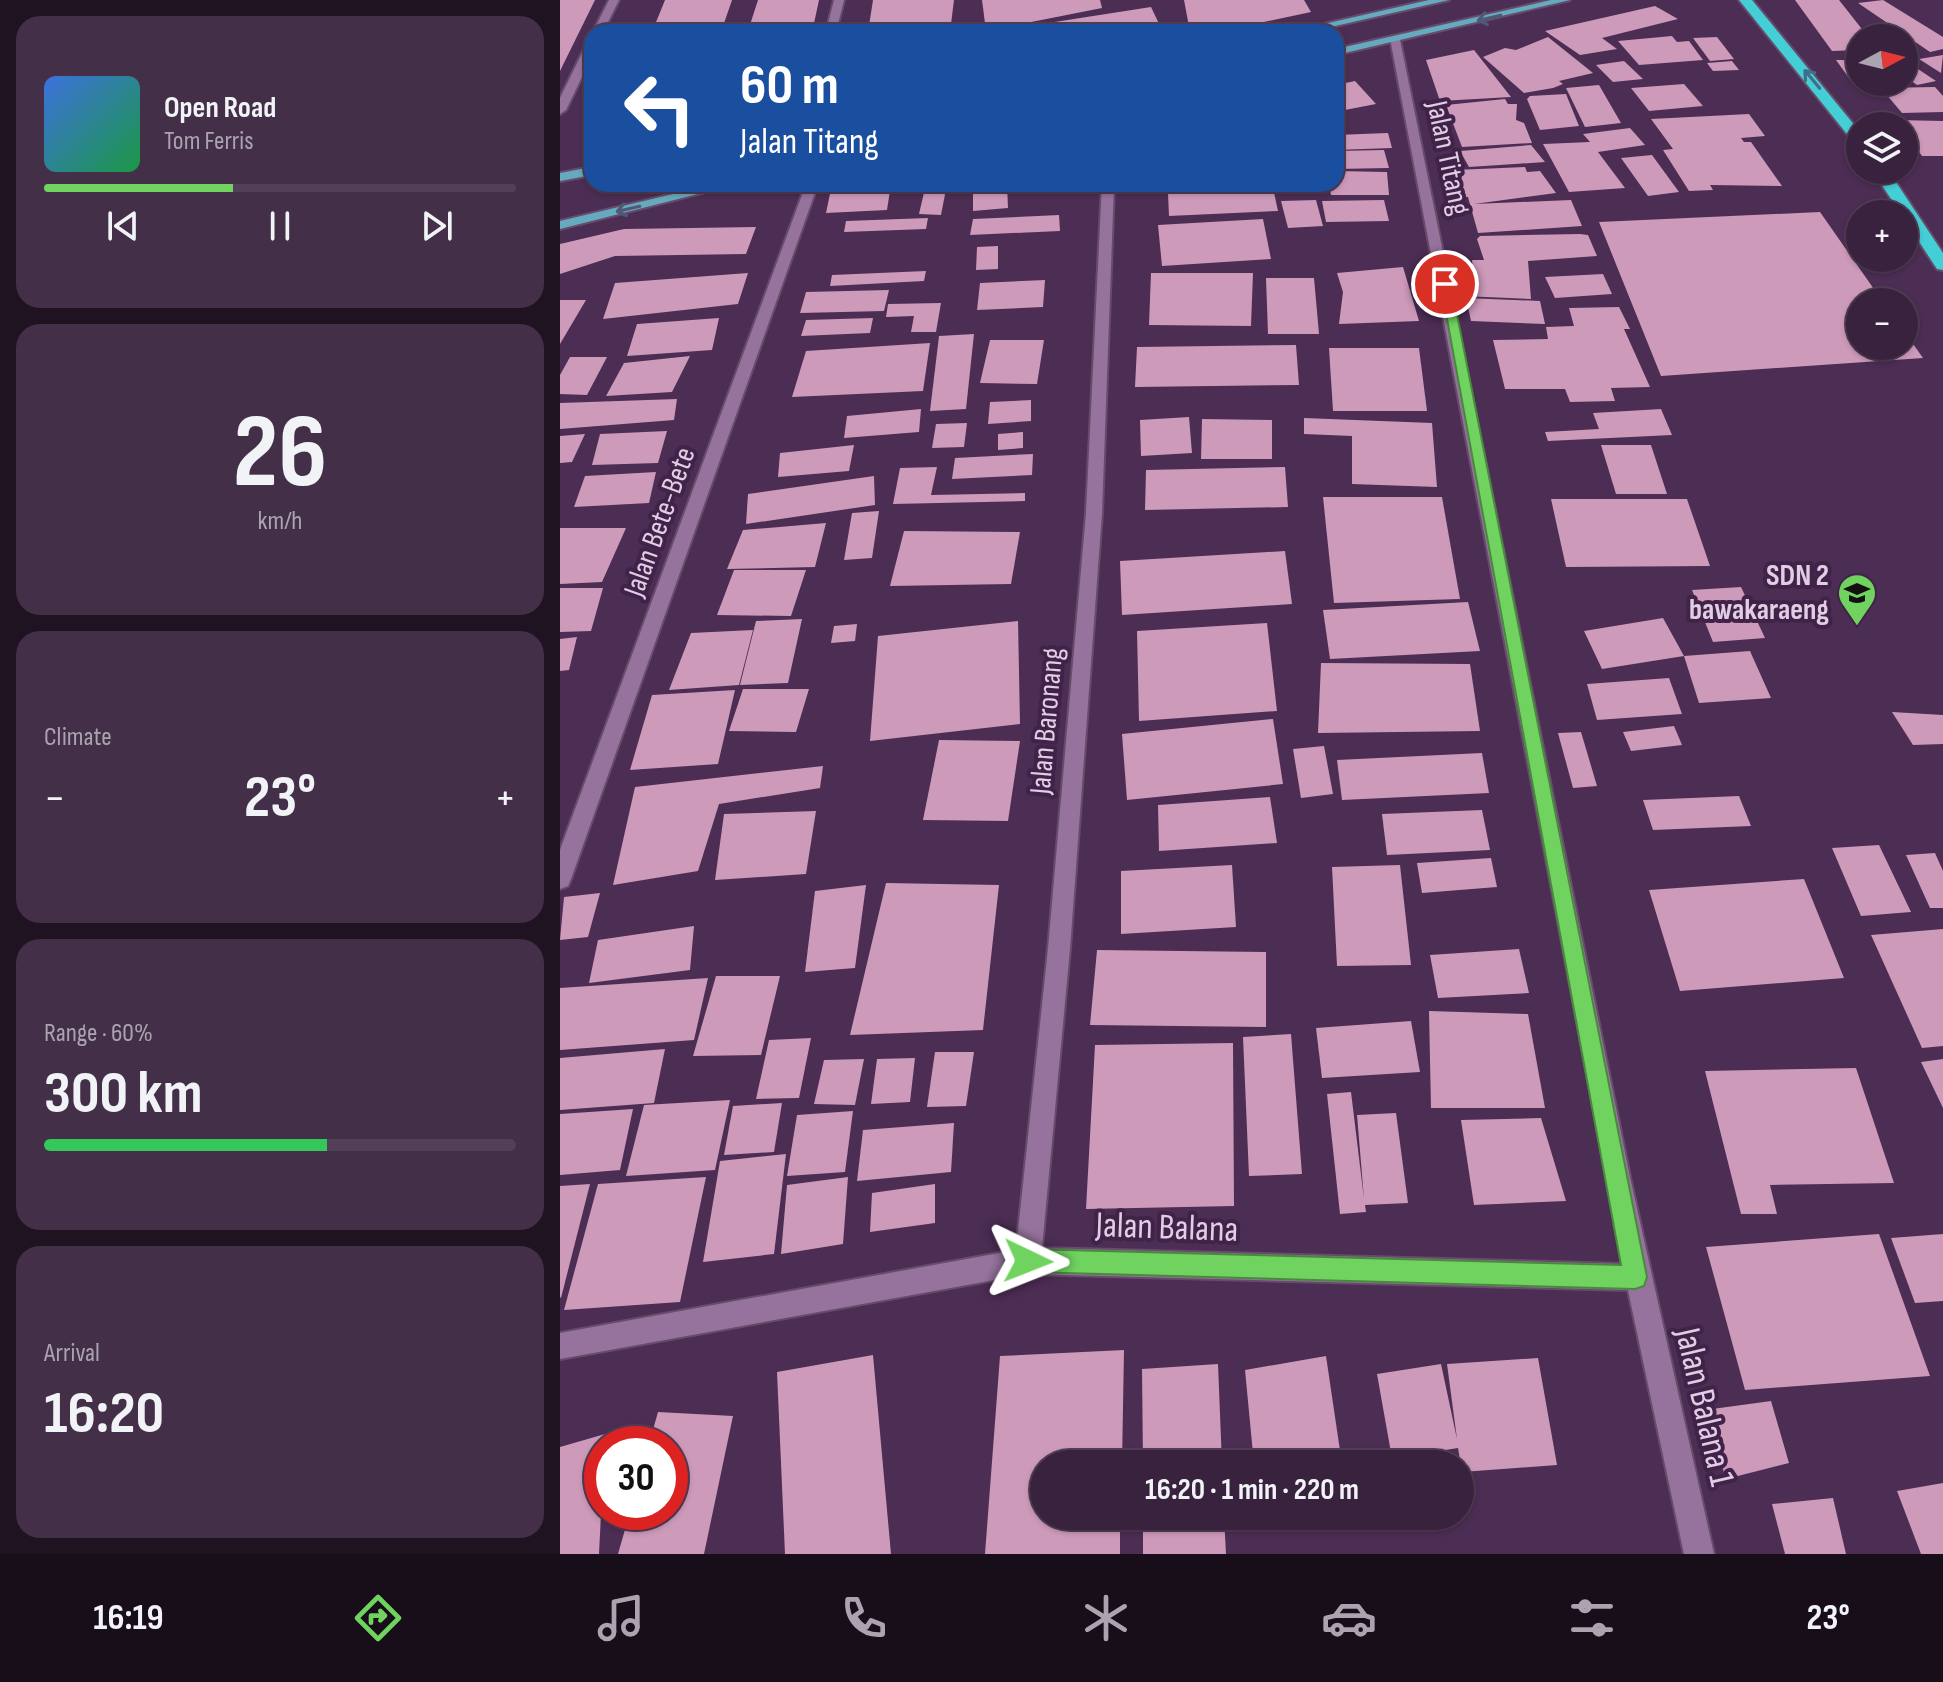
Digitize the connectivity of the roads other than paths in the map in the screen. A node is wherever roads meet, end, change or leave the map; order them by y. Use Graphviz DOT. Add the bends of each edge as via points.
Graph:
graph roads {
  1 [pos="614,0"];
  2 [pos="839,0"];
  3 [pos="1444,0"];
  4 [pos="1565,0"];
  5 [pos="1745,0"];
  6 [pos="602,24"];
  7 [pos="833,24"];
  8 [pos="1332,24"];
  9 [pos="1394,40"];
  10 [pos="1344,50"];
  11 [pos="584,61"];
  12 [pos="560,110"];
  13 [pos="1846,124"];
  14 [pos="584,172"];
  15 [pos="560,177"];
  16 [pos="1889,184"];
  17 [pos="698,192"];
  18 [pos="809,192"];
  19 [pos="1108,192"];
  20 [pos="560,225"];
  21 [pos="1943,265"];
  22 [pos="560,879"];
  23 [pos="1028,1261"];
  24 [pos="1635,1277"];
  25 [pos="560,1346"];
  26 [pos="1699,1554"];
  1 -- 6 [label="street"];
  2 -- 7 [label="street"];
  3 -- 8 [label="main road"];
  4 -- 9 [label="main road, one-way"];
  13 -- 5 [label="highway, one-way"];
  9 -- 10 [label="main road"];
  9 -- 24 [label="street, Jalan Titang"];
  11 -- 12 [label="street"];
  14 -- 15 [label="main road"];
  16 -- 21 [label="highway"];
  17 -- 20 [label="main road, one-way"];
  18 -- 22 [label="street, Jalan Bete-Bete"];
  19 -- 23 [label="street, Jalan Baronang" via="1094,513"];
  23 -- 24 [label="street, Jalan Balana"];
  23 -- 25 [label="street, Jalan Balana"];
  24 -- 26 [label="street, Jalan Balana 1"];
}
